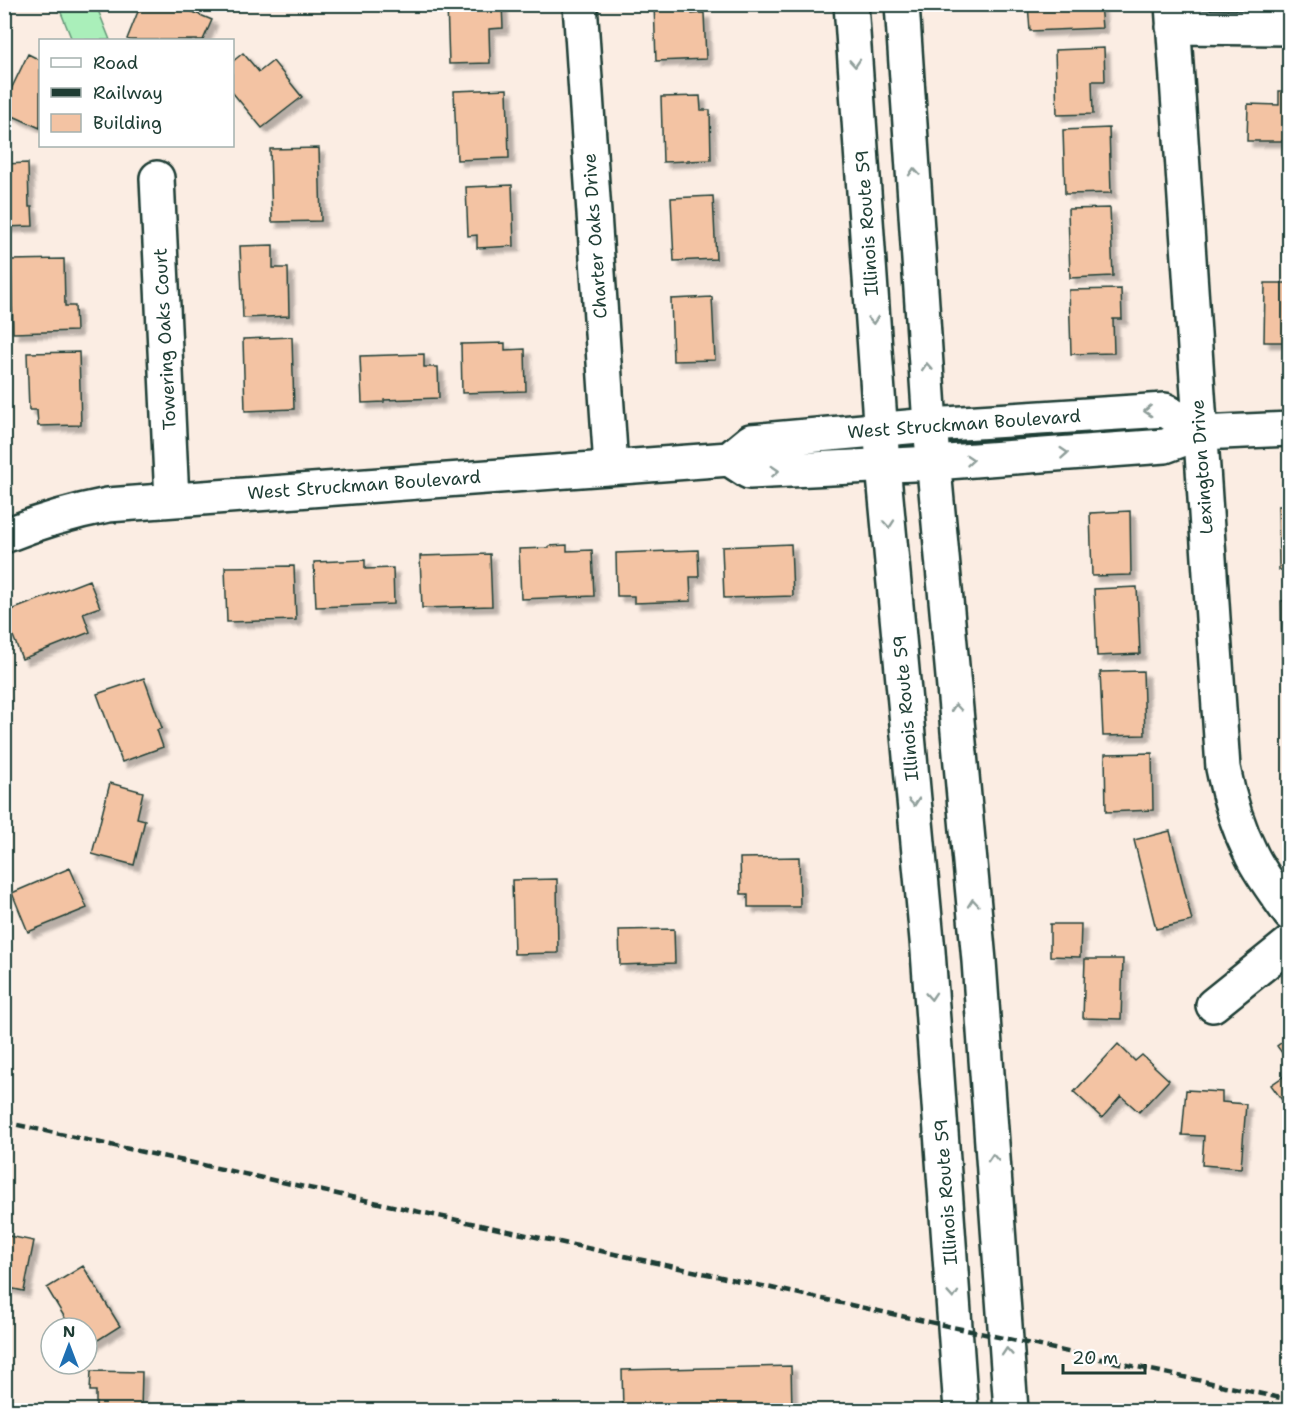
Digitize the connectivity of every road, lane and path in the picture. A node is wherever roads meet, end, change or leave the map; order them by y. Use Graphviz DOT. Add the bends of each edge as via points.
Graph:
graph roads {
  1 [pos="580,4"];
  2 [pos="851,4"];
  3 [pos="902,4"];
  4 [pos="1172,16"];
  5 [pos="1290,28"];
  6 [pos="157,178"];
  7 [pos="930,425"];
  8 [pos="1290,429"];
  9 [pos="881,430"];
  10 [pos="1200,433"];
  11 [pos="729,459"];
  12 [pos="934,463"];
  13 [pos="883,465"];
  14 [pos="611,467"];
  15 [pos="172,500"];
  16 [pos="4,536"];
  17 [pos="1290,914"];
  18 [pos="1290,943"];
  19 [pos="1213,1005"];
  20 [pos="960,1410"];
  21 [pos="1011,1410"];
  1 -- 14 [label="street, Charter Oaks Drive"];
  2 -- 9 [label="street, Illinois Route 59, one-way"];
  7 -- 3 [label="street, one-way"];
  4 -- 5 [label="street"];
  4 -- 10 [label="street, Lexington Drive"];
  6 -- 15 [label="street, Towering Oaks Court"];
  7 -- 9 [label="street, West Struckman Boulevard"];
  10 -- 7 [label="street, West Struckman Boulevard, one-way" via="1165,410"];
  7 -- 12 [label="street"];
  8 -- 10 [label="street, West Struckman Boulevard"];
  9 -- 11 [label="street, West Struckman Boulevard" via="751,441"];
  9 -- 13 [label="street, Illinois Route 59"];
  12 -- 10 [label="street, West Struckman Boulevard, one-way" via="1165,446"];
  10 -- 17 [label="street, Lexington Drive" via="1223,768 1239,827 1253,857"];
  11 -- 13 [label="street, West Struckman Boulevard, one-way" via="750,472"];
  11 -- 14 [label="street, West Struckman Boulevard"];
  12 -- 13 [label="street, West Struckman Boulevard"];
  21 -- 12 [label="street, one-way" via="979,961"];
  13 -- 20 [label="street, Illinois Route 59, one-way" via="928,951"];
  14 -- 15 [label="street, West Struckman Boulevard"];
  15 -- 16 [label="street, West Struckman Boulevard" via="76,511"];
  18 -- 19 [label="street"];
}
